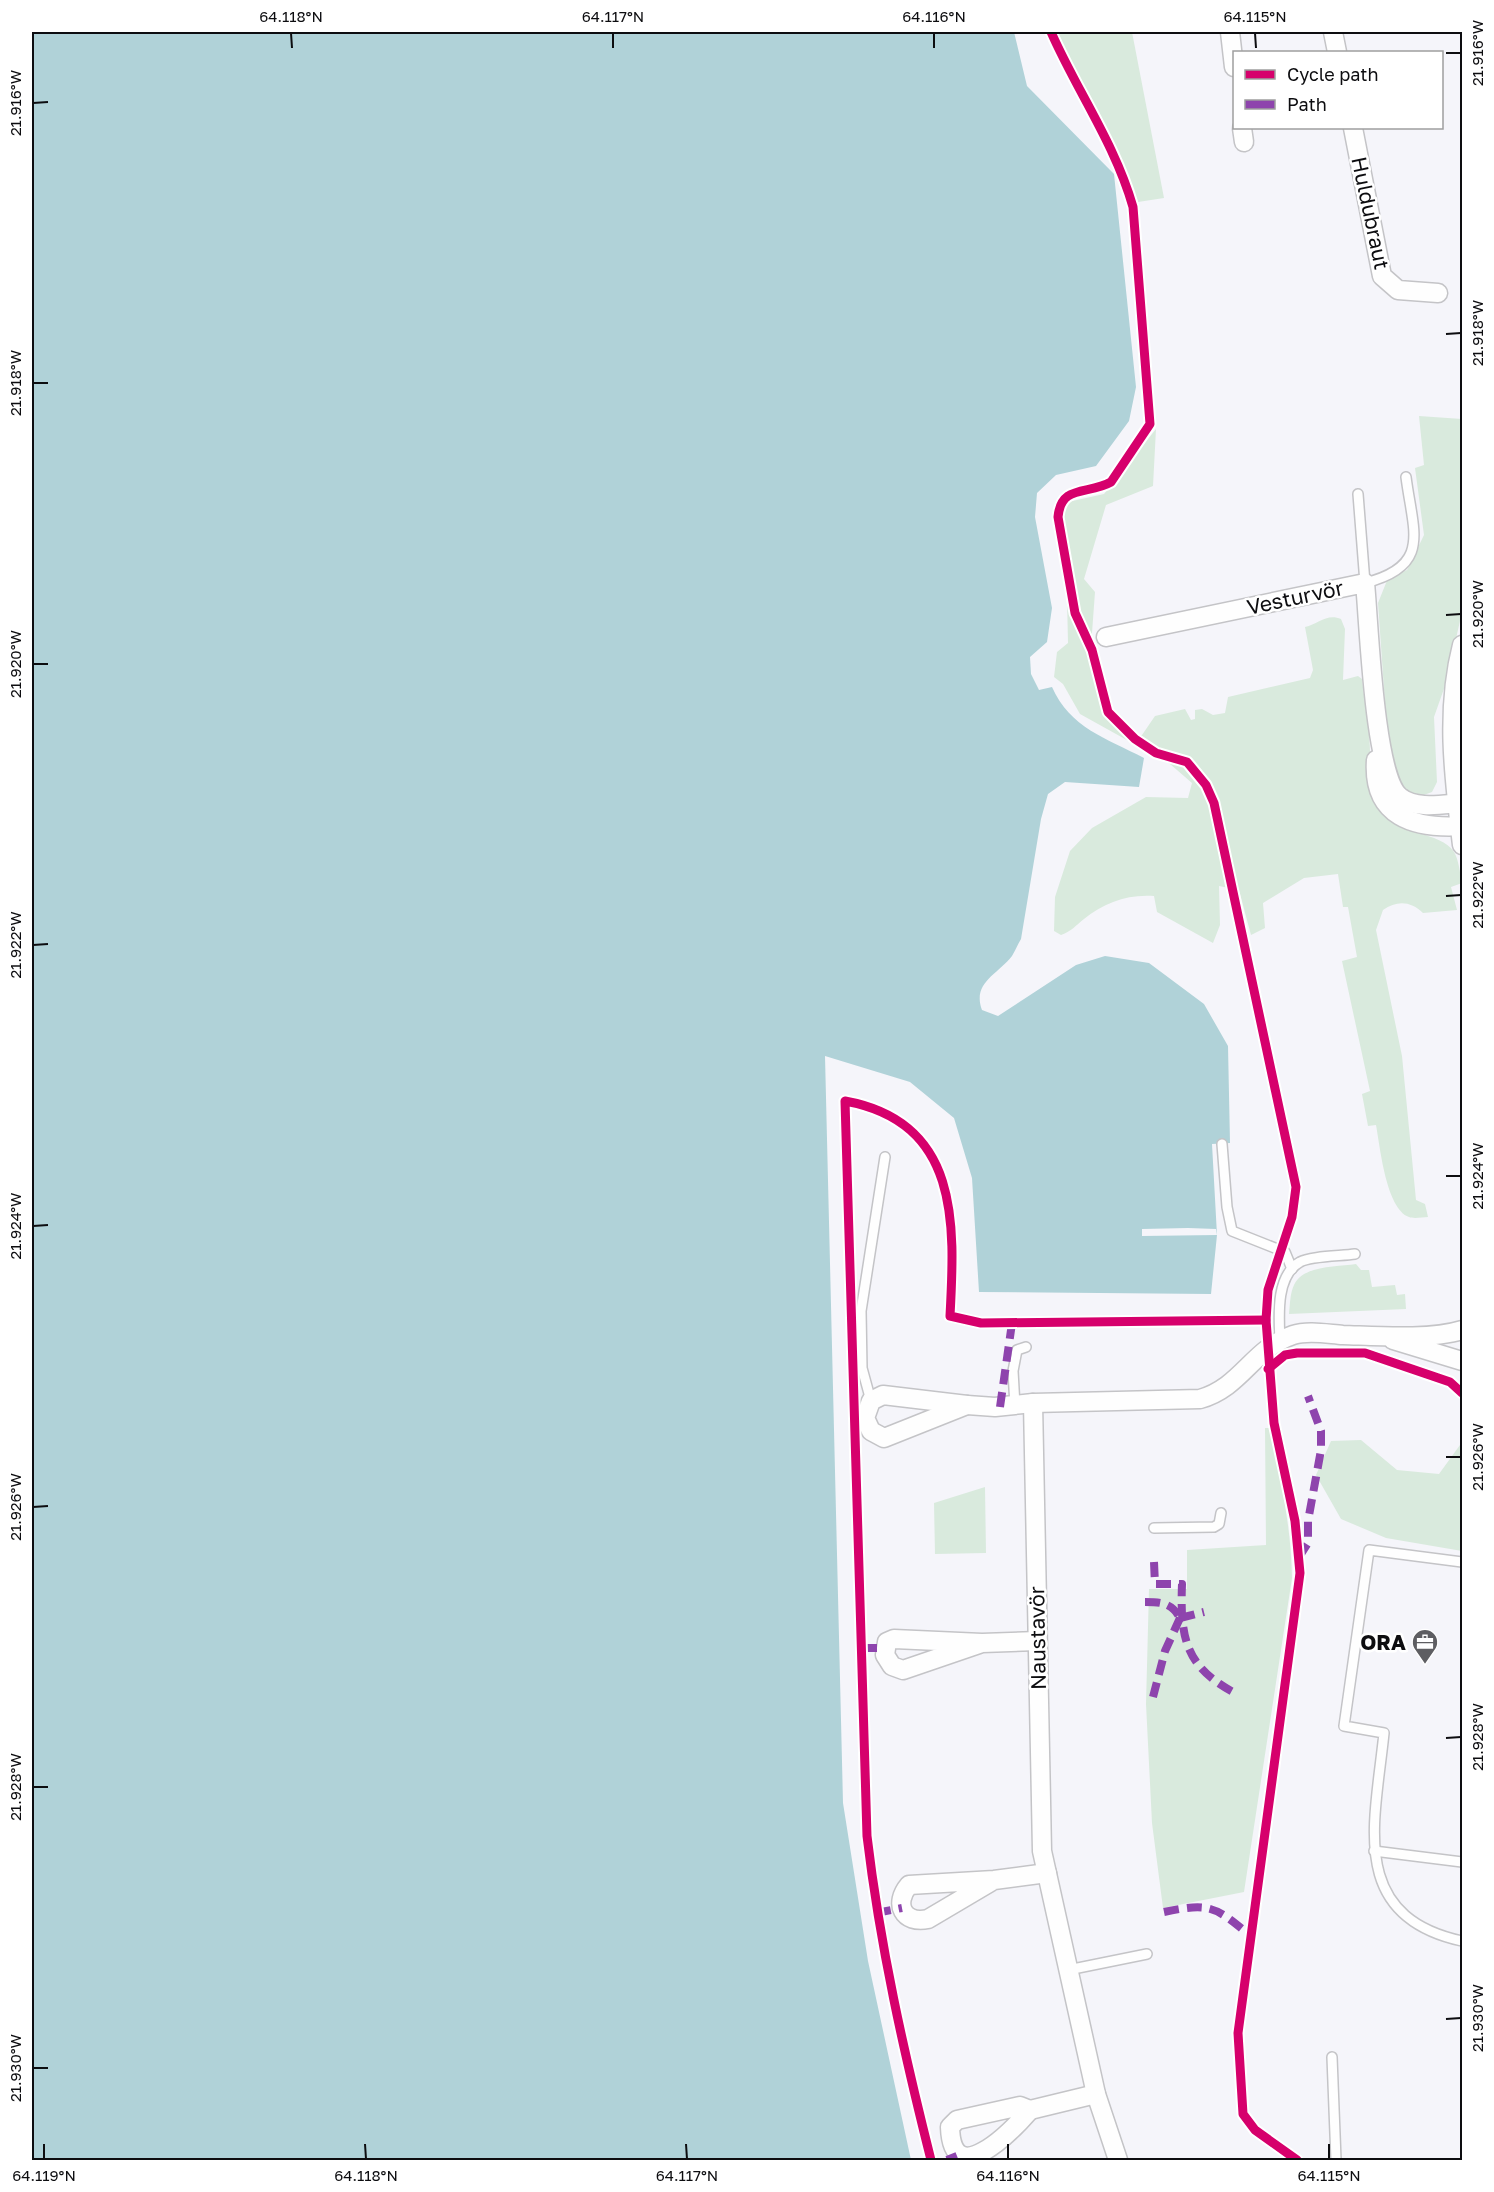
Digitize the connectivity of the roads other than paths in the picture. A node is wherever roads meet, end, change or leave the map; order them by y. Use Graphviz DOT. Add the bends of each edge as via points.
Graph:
graph roads {
  1 [pos="1230,32"];
  2 [pos="1333,32"];
  3 [pos="1337,51"];
  4 [pos="1233,58"];
  5 [pos="1353,129"];
  6 [pos="1438,293"];
  7 [pos="1406,477"];
  8 [pos="1358,494"];
  9 [pos="1365,583"];
  10 [pos="1106,637"];
  11 [pos="1462,645"];
  12 [pos="1378,741"];
  13 [pos="1460,803"];
  14 [pos="1461,826"];
  15 [pos="1462,845"];
  16 [pos="1222,1144"];
  17 [pos="885,1157"];
  18 [pos="1355,1254"];
  19 [pos="1292,1269"];
  20 [pos="1462,1330"];
  21 [pos="1382,1336"];
  22 [pos="1280,1341"];
  23 [pos="1026,1347"];
  24 [pos="1462,1361"];
  25 [pos="871,1401"];
  26 [pos="1024,1404"];
  27 [pos="967,1405"];
  28 [pos="1221,1513"];
  29 [pos="1154,1528"];
  30 [pos="1462,1562"];
  31 [pos="1037,1641"];
  32 [pos="982,1643"];
  33 [pos="1374,1851"];
  34 [pos="1462,1862"];
  35 [pos="1047,1873"];
  36 [pos="994,1880"];
  37 [pos="1462,1941"];
  38 [pos="1147,1954"];
  39 [pos="1068,1970"];
  40 [pos="1332,2057"];
  41 [pos="1096,2094"];
  42 [pos="1030,2110"];
  43 [pos="1118,2160"];
  44 [pos="1336,2160"];
  1 -- 4 [label="street"];
  2 -- 3 [label="street"];
  5 -- 6 [label="street, Huldubraut" via="1382,276 1398,290"];
  7 -- 9 [label="lane" via="1413,535 1411,554 1401,569"];
  8 -- 9 [label="lane"];
  9 -- 10 [label="street, Vesturvör"];
  9 -- 12 [label="street, Vesturvör"];
  11 -- 13 [label="street" via="1452,702"];
  12 -- 13 [label="street, Vesturvör" via="1386,777 1401,798 1424,805"];
  12 -- 14 [label="street, Vesturvör" via="1376,785 1386,805 1417,824"];
  13 -- 14 [label="street"];
  14 -- 15 [label="street"];
  16 -- 19 [label="lane" via="1232,1232 1285,1251"];
  17 -- 25 [label="lane" via="861,1311 862,1368"];
  18 -- 19 [label="lane" via="1300,1262"];
  19 -- 22 [label="lane" via="1282,1290"];
  20 -- 21 [label="street"];
  21 -- 22 [label="street" via="1309,1333 1294,1334"];
  21 -- 24 [label="street"];
  22 -- 26 [label="street" via="1261,1353 1218,1394 1200,1399"];
  23 -- 26 [label="lane" via="1017,1350 1014,1358"];
  25 -- 27 [label="street" via="883,1395"];
  25 -- 27 [label="street" via="866,1412 867,1425 884,1438"];
  26 -- 27 [label="street"];
  26 -- 31 [label="street, Naustavör"];
  28 -- 29 [label="lane" via="1219,1524 1214,1527"];
  30 -- 33 [label="lane" via="1369,1550 1344,1726 1384,1733"];
  31 -- 32 [label="street"];
  31 -- 35 [label="street, Naustavör" via="1042,1851"];
  33 -- 34 [label="lane"];
  33 -- 37 [label="lane" via="1382,1885 1395,1906 1415,1925"];
  35 -- 36 [label="street"];
  35 -- 39 [label="street, Naustavör"];
  38 -- 39 [label="lane"];
  39 -- 41 [label="street, Naustavör"];
  40 -- 44 [label="lane"];
  41 -- 42 [label="street"];
  41 -- 43 [label="street, Naustavör"];
}
